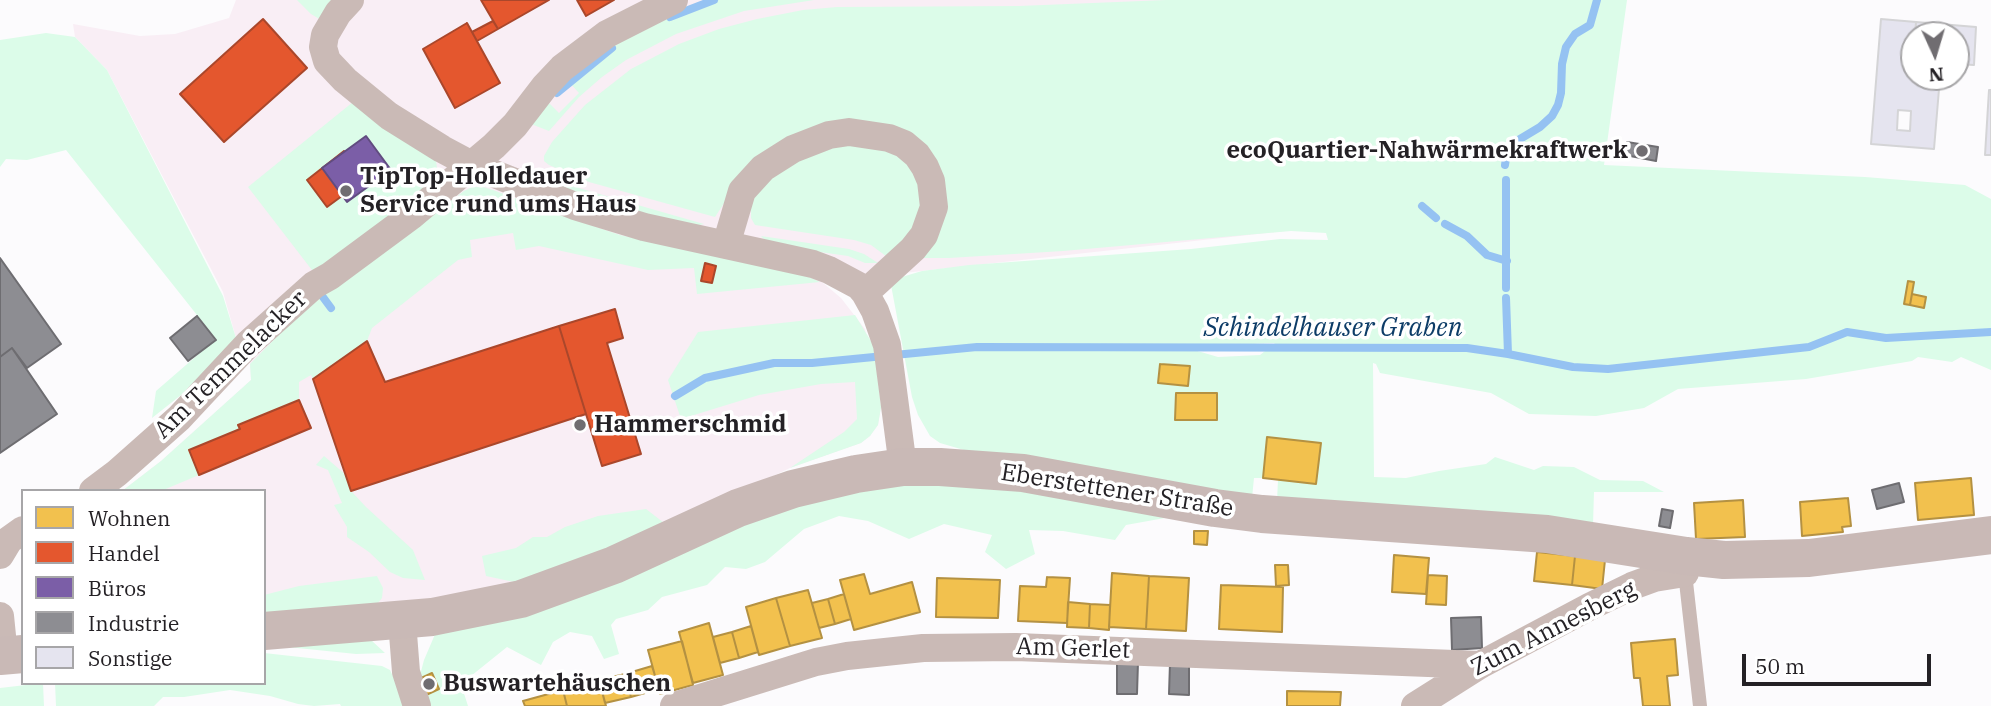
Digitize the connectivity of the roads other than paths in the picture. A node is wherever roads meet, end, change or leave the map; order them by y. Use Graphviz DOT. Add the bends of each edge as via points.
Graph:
graph roads {
  1 [pos="350,0"];
  2 [pos="674,0"];
  3 [pos="472,165"];
  4 [pos="726,245"];
  5 [pos="865,293"];
  6 [pos="903,467"];
  7 [pos="95,489"];
  8 [pos="21,531"];
  9 [pos="1991,535"];
  10 [pos="0,555"];
  11 [pos="1685,565"];
  12 [pos="0,616"];
  13 [pos="402,621"];
  14 [pos="266,631"];
  15 [pos="9,655"];
  16 [pos="1480,665"];
  17 [pos="417,706"];
  18 [pos="674,706"];
  19 [pos="1415,706"];
  20 [pos="1700,706"];
  1 -- 3 [label="street" via="326,35 327,61 389,116"];
  2 -- 3 [label="street, Am Temmelacker" via="582,52"];
  3 -- 4 [label="street" via="575,206"];
  3 -- 7 [label="street, Am Temmelacker" via="411,216 314,285 248,344 148,446"];
  4 -- 5 [label="street" via="813,264 847,278"];
  4 -- 5 [label="street" via="742,191 763,168 793,149 829,135 849,132 889,138 917,155 925,167 934,207 918,242"];
  5 -- 6 [label="street" via="888,355"];
  6 -- 11 [label="main road, Eberstettener Straße" via="1023,473 1262,514 1547,534"];
  6 -- 13 [label="main road, Eberstettener Straße" via="793,489 738,508 614,565 521,599"];
  8 -- 10 [label="street"];
  9 -- 11 [label="main road, Eberstettener Straße" via="1810,558"];
  11 -- 16 [label="street, Zum Annesberg" via="1632,586"];
  11 -- 20 [label="lane"];
  12 -- 15 [label="street"];
  13 -- 14 [label="main road, Eberstettener Straße"];
  13 -- 17 [label="street" via="406,672"];
  16 -- 18 [label="street, Am Gerlet" via="1056,648 923,648 816,662"];
  16 -- 19 [label="street, Zum Annesberg"];
}
